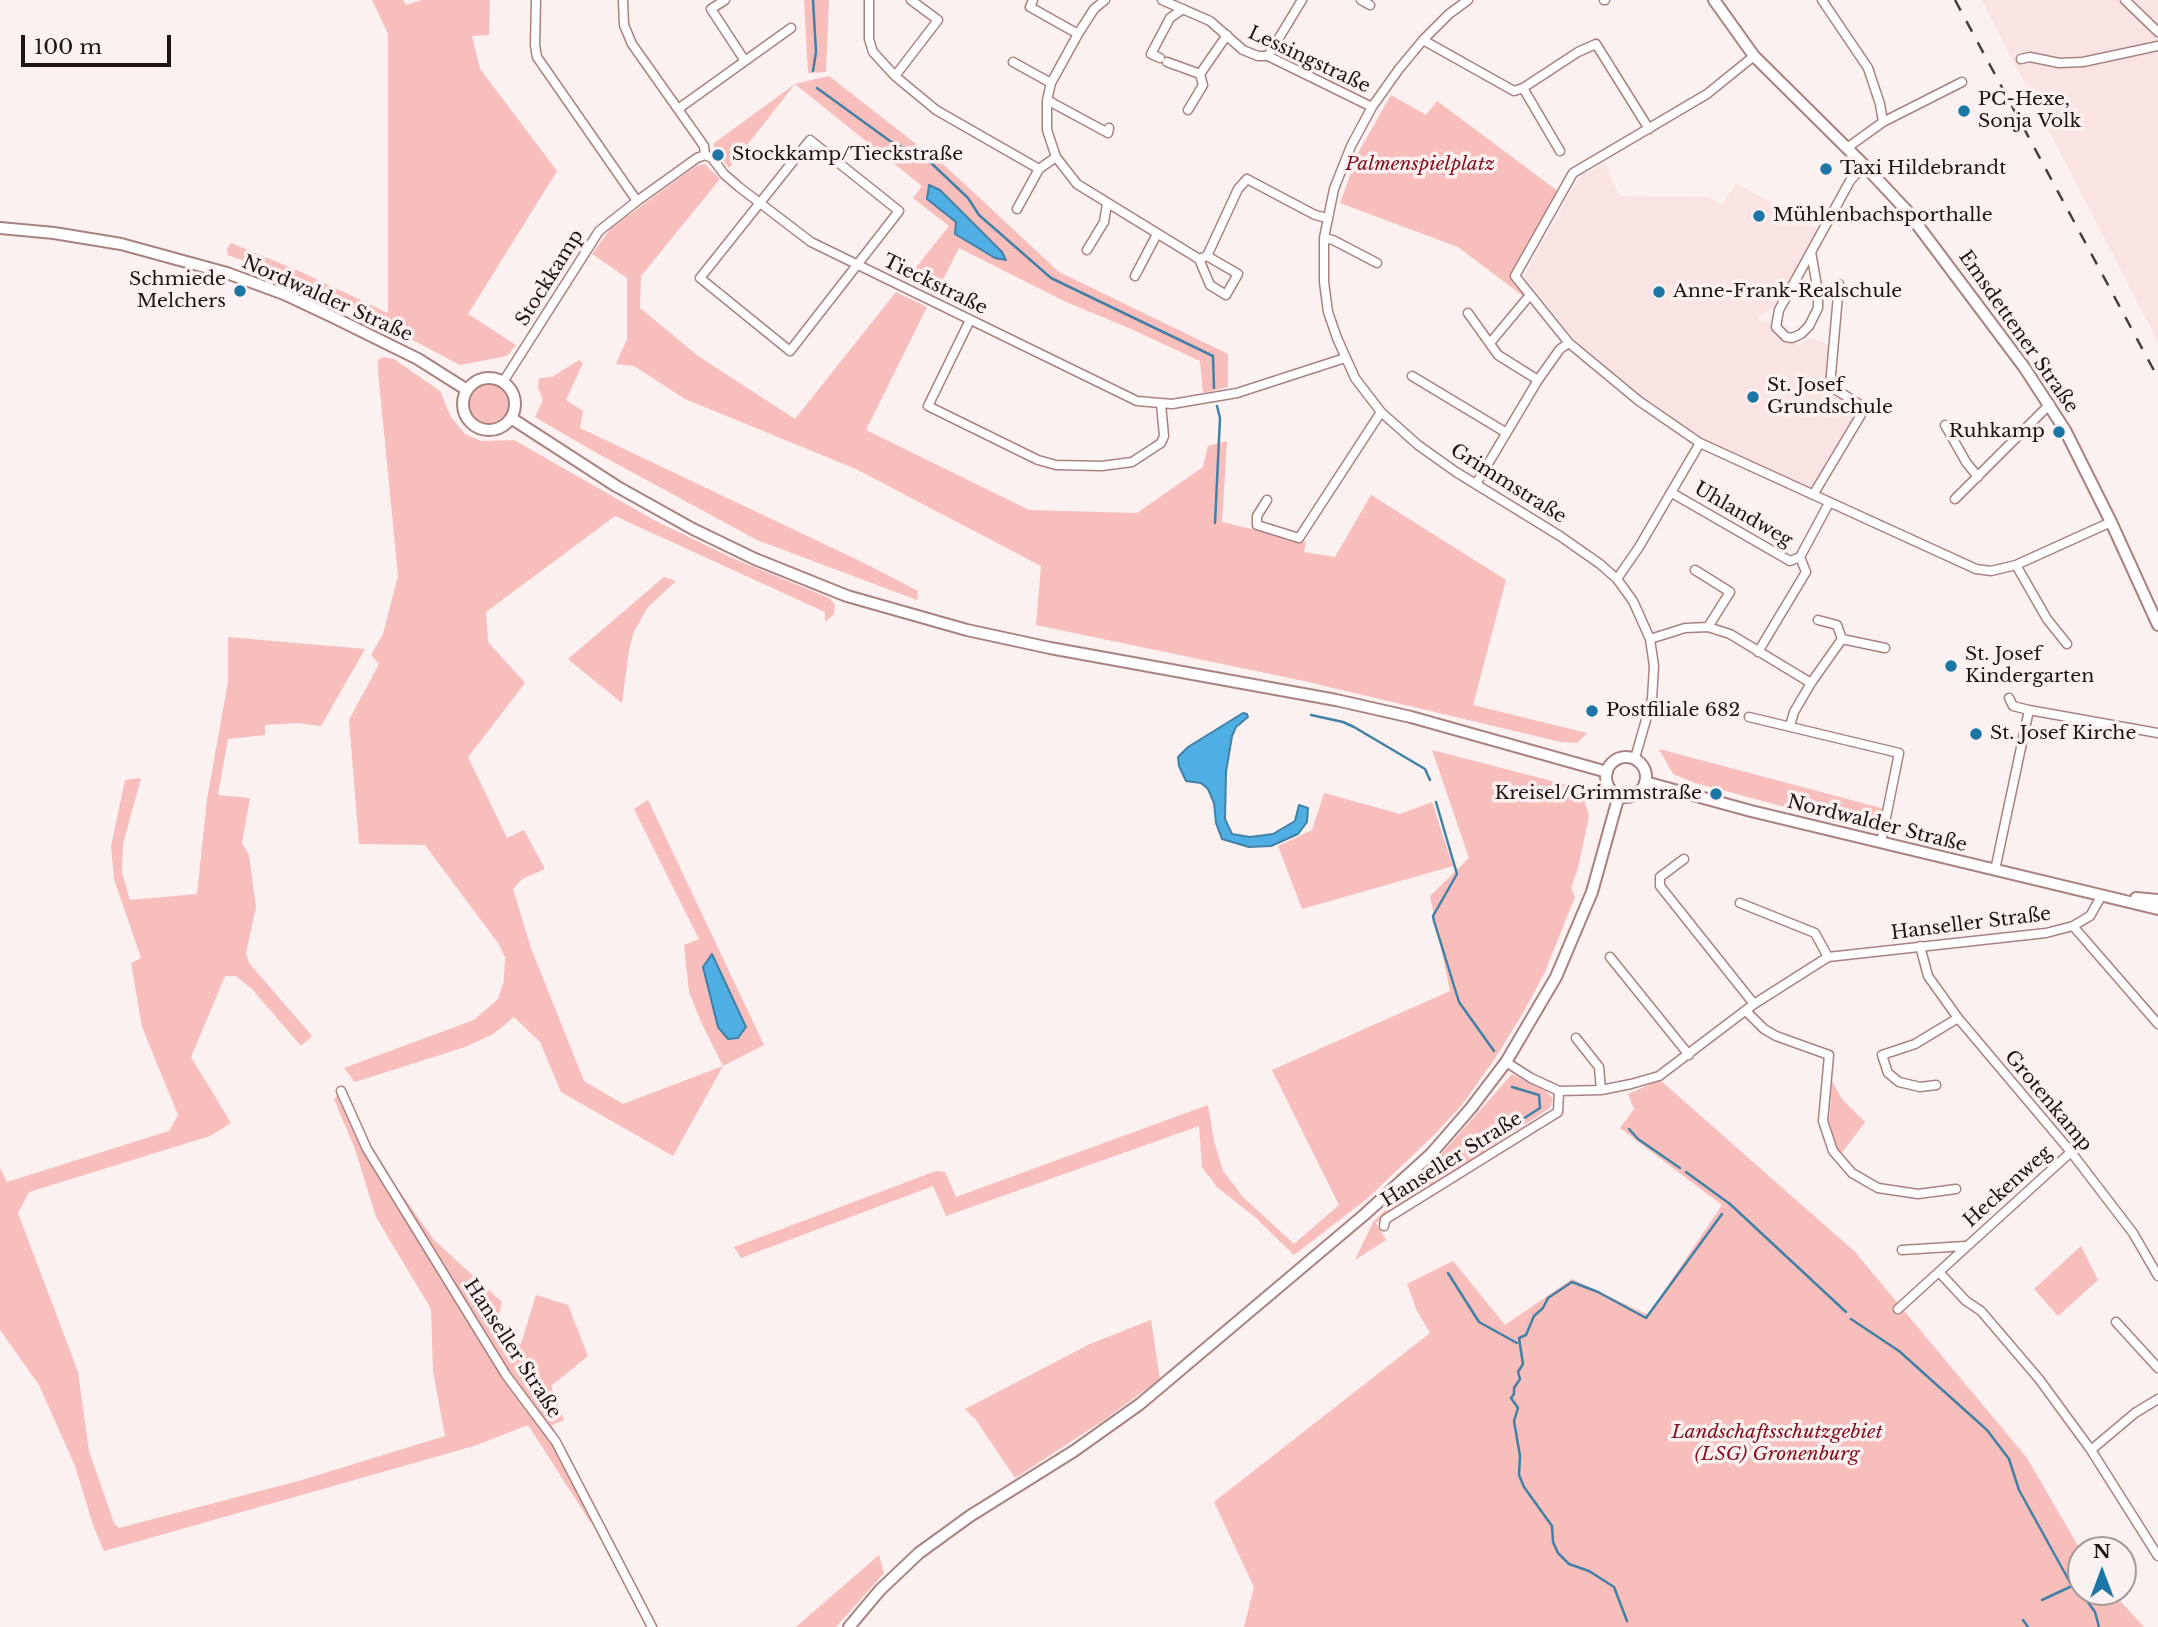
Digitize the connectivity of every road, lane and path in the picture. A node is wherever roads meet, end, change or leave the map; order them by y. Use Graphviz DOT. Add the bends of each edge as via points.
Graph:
graph roads {
  1 [pos="536,0"];
  2 [pos="623,0"];
  3 [pos="725,0"];
  4 [pos="869,0"];
  5 [pos="911,0"];
  6 [pos="1033,0"];
  7 [pos="1105,0"];
  8 [pos="1161,0"];
  9 [pos="1302,0"];
  10 [pos="1361,0"];
  11 [pos="1468,0"];
  12 [pos="1714,0"];
  13 [pos="1822,0"];
  14 [pos="2125,0"];
  15 [pos="1370,5"];
  16 [pos="1183,9"];
  17 [pos="792,28"];
  18 [pos="2158,32"];
  19 [pos="1078,34"];
  20 [pos="1227,35"];
  21 [pos="1423,40"];
  22 [pos="2158,46"];
  23 [pos="1268,56"];
  24 [pos="1754,56"];
  25 [pos="2021,59"];
  26 [pos="745,61"];
  27 [pos="1013,62"];
  28 [pos="1200,74"];
  29 [pos="895,76"];
  30 [pos="1962,82"];
  31 [pos="1051,83"];
  32 [pos="1523,88"];
  33 [pos="1047,100"];
  34 [pos="1372,107"];
  35 [pos="678,109"];
  36 [pos="1188,110"];
  37 [pos="1883,122"];
  38 [pos="1109,128"];
  39 [pos="1649,129"];
  40 [pos="1847,148"];
  41 [pos="1560,151"];
  42 [pos="705,155"];
  43 [pos="1056,157"];
  44 [pos="1864,164"];
  45 [pos="1039,169"];
  46 [pos="637,201"];
  47 [pos="759,202"];
  48 [pos="1107,204"];
  49 [pos="1017,209"];
  50 [pos="1327,218"];
  51 [pos="0,228"];
  52 [pos="1157,234"];
  53 [pos="1324,238"];
  54 [pos="1087,250"];
  55 [pos="1811,252"];
  56 [pos="1203,257"];
  57 [pos="1377,263"];
  58 [pos="858,265"];
  59 [pos="1135,276"];
  60 [pos="1839,284"];
  61 [pos="1530,295"];
  62 [pos="1468,313"];
  63 [pos="970,320"];
  64 [pos="1490,343"];
  65 [pos="1569,343"];
  66 [pos="1345,358"];
  67 [pos="1412,376"];
  68 [pos="1538,380"];
  69 [pos="503,382"];
  70 [pos="467,390"];
  71 [pos="1161,404"];
  72 [pos="2050,404"];
  73 [pos="1381,412"];
  74 [pos="511,418"];
  75 [pos="1945,425"];
  76 [pos="1505,432"];
  77 [pos="1700,443"];
  78 [pos="1978,477"];
  79 [pos="1476,484"];
  80 [pos="1672,493"];
  81 [pos="1813,495"];
  82 [pos="1955,499"];
  83 [pos="1267,500"];
  84 [pos="1829,503"];
  85 [pos="2111,522"];
  86 [pos="1800,557"];
  87 [pos="2016,565"];
  88 [pos="1695,570"];
  89 [pos="1617,579"];
  90 [pos="1818,620"];
  91 [pos="2158,625"];
  92 [pos="1708,627"];
  93 [pos="1650,639"];
  94 [pos="1842,639"];
  95 [pos="2067,644"];
  96 [pos="1885,648"];
  97 [pos="1758,652"];
  98 [pos="1811,683"];
  99 [pos="2009,698"];
  100 [pos="2029,710"];
  101 [pos="1749,716"];
  102 [pos="1790,726"];
  103 [pos="2158,733"];
  104 [pos="1634,758"];
  105 [pos="1607,772"];
  106 [pos="1645,782"];
  107 [pos="1619,795"];
  108 [pos="1881,842"];
  109 [pos="1684,859"];
  110 [pos="1995,870"];
  111 [pos="2102,895"];
  112 [pos="2158,900"];
  113 [pos="1740,903"];
  114 [pos="2158,909"];
  115 [pos="2073,926"];
  116 [pos="1920,946"];
  117 [pos="1609,957"];
  118 [pos="1828,957"];
  119 [pos="1754,1004"];
  120 [pos="1746,1011"];
  121 [pos="1958,1018"];
  122 [pos="2158,1024"];
  123 [pos="1577,1038"];
  124 [pos="1689,1055"];
  125 [pos="1506,1062"];
  126 [pos="1936,1085"];
  127 [pos="1601,1090"];
  128 [pos="341,1091"];
  129 [pos="1559,1091"];
  130 [pos="2071,1152"];
  131 [pos="1956,1189"];
  132 [pos="1384,1226"];
  133 [pos="1967,1246"];
  134 [pos="1902,1250"];
  135 [pos="1939,1272"];
  136 [pos="2158,1276"];
  137 [pos="1898,1309"];
  138 [pos="2116,1322"];
  139 [pos="2158,1368"];
  140 [pos="2158,1399"];
  141 [pos="2091,1450"];
  142 [pos="2158,1556"];
  143 [pos="652,1627"];
  144 [pos="849,1627"];
  1 -- 46 [label="street" via="537,57"];
  2 -- 35 [label="street, Tieckstraße" via="624,25 632,44"];
  3 -- 26 [label="street" via="711,9"];
  4 -- 29 [label="street" via="873,52"];
  5 -- 29 [label="street" via="938,20"];
  6 -- 19 [label="street" via="1030,7"];
  7 -- 19 [label="street"];
  8 -- 16 [label="street, Lessingstraße"];
  9 -- 23 [label="street"];
  10 -- 15 [label="street"];
  11 -- 21 [label="street, Grimmstraße"];
  12 -- 24 [label="main road, Emsdettener Straße"];
  13 -- 37 [label="street" via="1868,68"];
  14 -- 18 [label="street"];
  16 -- 20 [label="street, Lessingstraße"];
  16 -- 28 [label="street" via="1170,18 1151,54"];
  17 -- 26 [label="street"];
  19 -- 31 [label="street"];
  20 -- 23 [label="street, Lessingstraße" via="1243,50"];
  20 -- 28 [label="street"];
  21 -- 32 [label="street" via="1514,91"];
  21 -- 34 [label="street, Grimmstraße"];
  22 -- 25 [label="street" via="2082,62"];
  23 -- 34 [label="street, Lessingstraße"];
  24 -- 39 [label="street" via="1707,94"];
  24 -- 40 [label="main road, Emsdettener Straße"];
  26 -- 35 [label="street"];
  27 -- 31 [label="street"];
  28 -- 36 [label="street" via="1203,85"];
  29 -- 45 [label="street" via="936,110"];
  30 -- 37 [label="street"];
  31 -- 33 [label="street"];
  32 -- 39 [label="street" via="1596,44"];
  32 -- 41 [label="street"];
  33 -- 38 [label="street" via="1108,134"];
  33 -- 43 [label="street" via="1047,130"];
  34 -- 50 [label="street, Grimmstraße" via="1343,164"];
  35 -- 42 [label="street, Tieckstraße" via="704,146"];
  37 -- 40 [label="street"];
  39 -- 61 [label="street" via="1573,173 1515,276"];
  40 -- 44 [label="main road, Emsdettener Straße"];
  42 -- 46 [label="street, Stockkamp"];
  42 -- 47 [label="street, Tieckstraße"];
  43 -- 45 [label="street"];
  43 -- 48 [label="street" via="1077,184"];
  44 -- 55 [label="street"];
  44 -- 72 [label="main road, Emsdettener Straße" via="1955,272"];
  45 -- 49 [label="street"];
  46 -- 69 [label="street, Stockkamp" via="599,231"];
  47 -- 58 [label="street, Tieckstraße" via="801,237"];
  47 -- 58 [label="street" via="810,140 899,211"];
  47 -- 58 [label="street" via="700,278 790,351"];
  48 -- 52 [label="street"];
  48 -- 54 [label="street" via="1104,222"];
  50 -- 53 [label="street, Grimmstraße"];
  50 -- 56 [label="street" via="1247,179"];
  51 -- 70 [label="main road, Nordwalder Straße" via="107,241 228,273 335,318 418,359"];
  52 -- 56 [label="street"];
  52 -- 59 [label="street"];
  53 -- 57 [label="street"];
  53 -- 66 [label="street, Grimmstraße" via="1328,312"];
  55 -- 55 [label="street" via="1818,308 1801,334 1786,337 1778,331 1777,316"];
  56 -- 56 [label="street" via="1238,274 1226,295 1210,285"];
  58 -- 63 [label="street, Tieckstraße"];
  60 -- 81 [label="street" via="1830,386 1865,408"];
  61 -- 64 [label="street"];
  61 -- 65 [label="street"];
  62 -- 64 [label="street"];
  63 -- 71 [label="street, Tieckstraße" via="1121,395"];
  63 -- 71 [label="street" via="928,406 1038,460 1102,466 1132,462 1161,443"];
  64 -- 68 [label="street" via="1498,355"];
  65 -- 68 [label="street"];
  65 -- 77 [label="street" via="1639,401"];
  66 -- 71 [label="street, Tieckstraße" via="1237,393"];
  66 -- 73 [label="street, Grimmstraße"];
  67 -- 76 [label="street"];
  68 -- 76 [label="street"];
  69 -- 70 [label="main road" via="487,378"];
  69 -- 74 [label="main road" via="513,394"];
  70 -- 74 [label="main road" via="464,413 475,426 491,430"];
  72 -- 78 [label="street"];
  72 -- 85 [label="main road, Emsdettener Straße"];
  73 -- 79 [label="street, Grimmstraße"];
  73 -- 83 [label="street" via="1299,538 1257,525"];
  74 -- 105 [label="main road" via="693,529 848,596 1014,640 1411,717"];
  75 -- 78 [label="street"];
  76 -- 79 [label="street"];
  77 -- 80 [label="street, Uhlandweg"];
  77 -- 81 [label="street"];
  78 -- 82 [label="street"];
  79 -- 89 [label="street, Grimmstraße" via="1560,536"];
  80 -- 86 [label="street, Uhlandweg" via="1790,561"];
  80 -- 89 [label="street, Uhlandweg"];
  81 -- 84 [label="street"];
  84 -- 86 [label="street"];
  84 -- 87 [label="street" via="1976,569"];
  85 -- 87 [label="street"];
  85 -- 91 [label="main road, Emsdettener Straße"];
  86 -- 97 [label="street" via="1806,572"];
  87 -- 95 [label="street"];
  88 -- 92 [label="street" via="1730,592"];
  89 -- 93 [label="street, Grimmstraße"];
  90 -- 94 [label="street" via="1837,625"];
  92 -- 93 [label="street" via="1685,628"];
  92 -- 97 [label="street" via="1730,634"];
  93 -- 104 [label="street, Grimmstraße" via="1654,687"];
  94 -- 96 [label="street"];
  94 -- 98 [label="street"];
  97 -- 98 [label="street"];
  98 -- 102 [label="street"];
  99 -- 100 [label="street" via="2013,706"];
  100 -- 103 [label="street"];
  100 -- 110 [label="street"];
  101 -- 102 [label="street"];
  102 -- 108 [label="street" via="1899,753"];
  104 -- 105 [label="main road" via="1615,760"];
  104 -- 106 [label="main road" via="1645,769"];
  105 -- 107 [label="main road" via="1610,788"];
  106 -- 107 [label="main road" via="1637,793"];
  106 -- 108 [label="main road, Nordwalder Straße"];
  107 -- 125 [label="main road" via="1585,914 1556,976"];
  108 -- 110 [label="main road, Nordwalder Straße"];
  109 -- 119 [label="street" via="1660,877 1660,886"];
  110 -- 111 [label="main road, Nordwalder Straße"];
  111 -- 112 [label="main road, Nordwalder Straße"];
  111 -- 114 [label="main road, Nordwalder Straße"];
  111 -- 115 [label="street, Hanseller Straße" via="2090,916"];
  113 -- 118 [label="street" via="1815,933"];
  115 -- 116 [label="street, Hanseller Straße"];
  115 -- 122 [label="street"];
  116 -- 118 [label="street, Hanseller Straße"];
  116 -- 121 [label="street, Grotenkamp" via="1928,976"];
  117 -- 124 [label="street"];
  118 -- 119 [label="street, Hanseller Straße"];
  119 -- 120 [label="street, Hanseller Straße"];
  120 -- 124 [label="street, Hanseller Straße"];
  120 -- 131 [label="street" via="1776,1036 1829,1055 1823,1121 1833,1151 1852,1174 1878,1188 1917,1194"];
  121 -- 126 [label="street" via="1915,1044 1882,1055 1888,1073 1899,1082"];
  121 -- 130 [label="street, Grotenkamp"];
  123 -- 127 [label="street" via="1599,1067"];
  124 -- 127 [label="street, Hanseller Straße" via="1659,1076"];
  125 -- 129 [label="street, Hanseller Straße"];
  125 -- 144 [label="main road" via="1431,1154 1324,1250 1140,1404 919,1553"];
  127 -- 129 [label="street, Hanseller Straße"];
  128 -- 143 [label="street, Hanseller Straße" via="374,1160 506,1375 556,1442"];
  129 -- 132 [label="street, Hanseller Straße" via="1558,1112 1389,1217"];
  130 -- 133 [label="street, Heckenweg"];
  130 -- 136 [label="street, Grotenkamp" via="2133,1233"];
  133 -- 134 [label="street, Heckenweg"];
  133 -- 135 [label="street, Heckenweg"];
  135 -- 137 [label="street, Heckenweg"];
  135 -- 141 [label="street" via="1981,1311"];
  138 -- 139 [label="street"];
  140 -- 141 [label="street"];
  141 -- 142 [label="street"];
}
